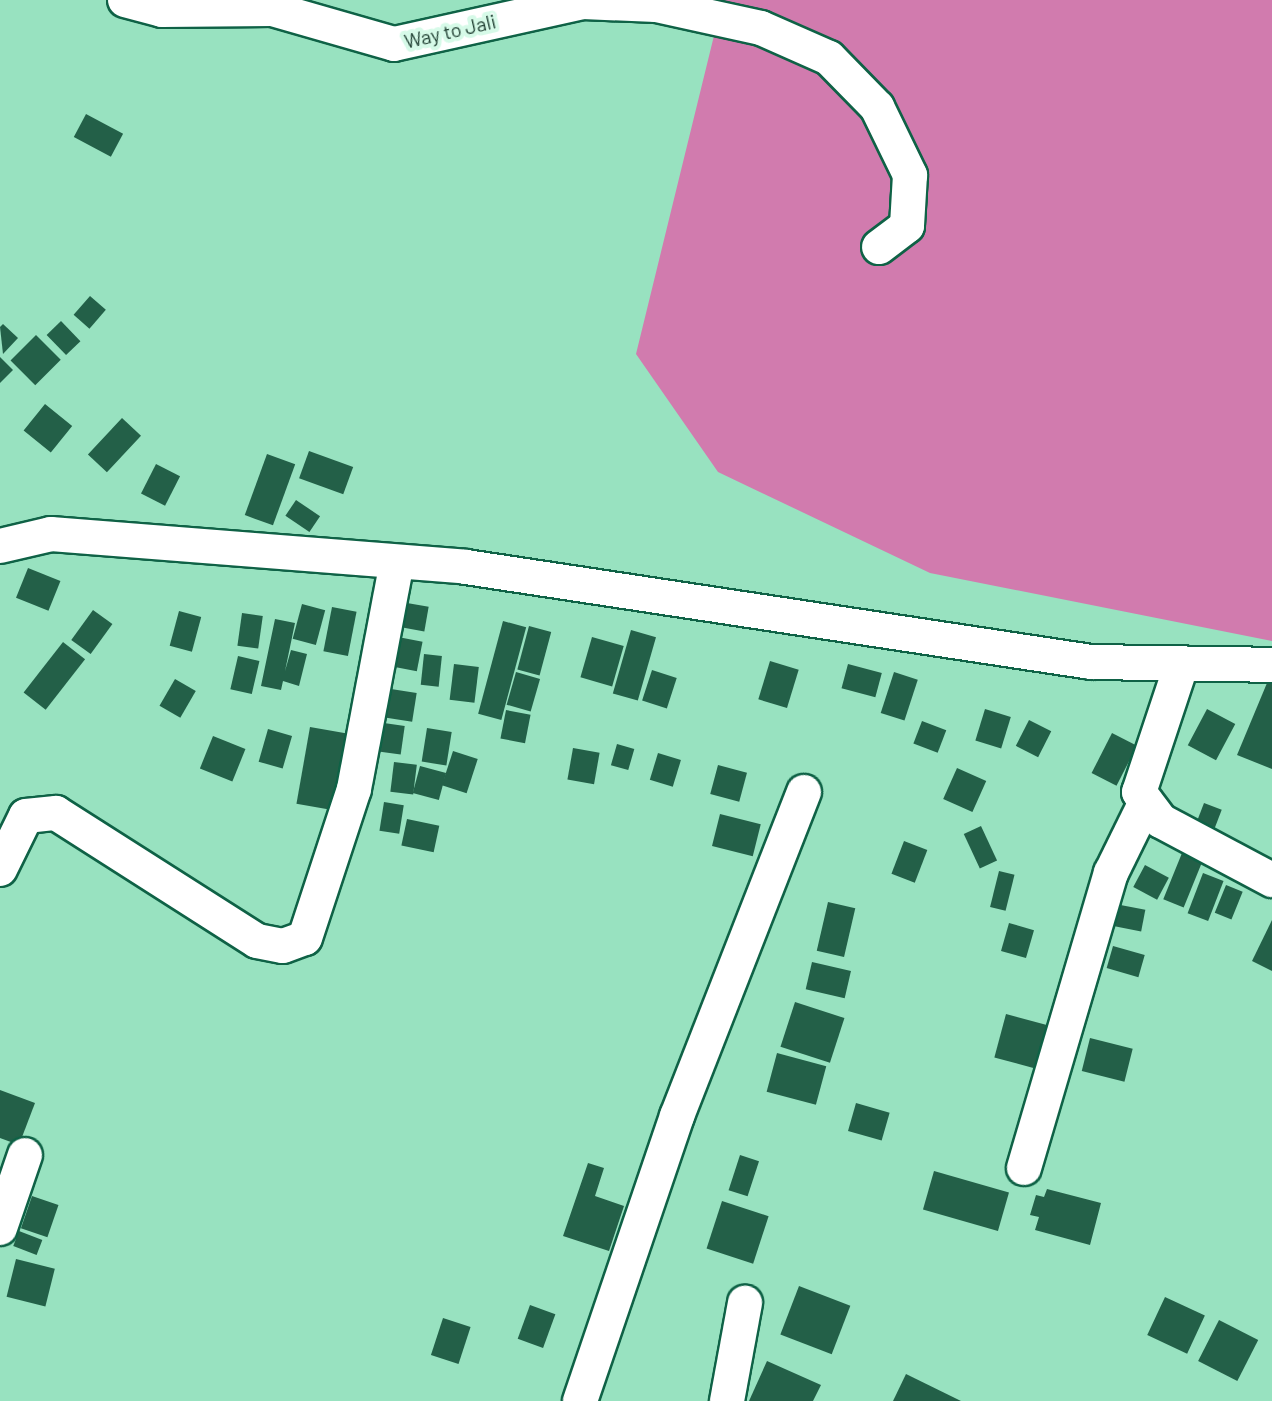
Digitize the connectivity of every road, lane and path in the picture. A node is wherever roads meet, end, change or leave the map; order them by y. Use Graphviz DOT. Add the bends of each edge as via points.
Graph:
graph roads {
  1 [pos="125,0"];
  2 [pos="879,247"];
  3 [pos="0,546"];
  4 [pos="396,566"];
  5 [pos="1182,663"];
  6 [pos="1272,665"];
  7 [pos="804,792"];
  8 [pos="1146,802"];
  9 [pos="0,869"];
  10 [pos="1272,880"];
  11 [pos="25,1155"];
  12 [pos="1024,1168"];
  13 [pos="0,1228"];
  14 [pos="745,1303"];
  15 [pos="580,1401"];
  16 [pos="727,1401"];
  1 -- 2 [label="street, Way to Jali" via="162,10 272,9 394,44 583,2 656,5 761,28 829,58 877,107 910,175 907,226"];
  3 -- 4 [label="street" via="51,534"];
  4 -- 5 [label="street" via="466,567 603,585 1091,662"];
  4 -- 9 [label="street" via="354,789 305,938 283,946 257,941 56,813 26,816"];
  5 -- 6 [label="street"];
  5 -- 8 [label="street" via="1139,792"];
  7 -- 15 [label="street" via="677,1116"];
  8 -- 10 [label="street" via="1161,821"];
  8 -- 12 [label="street" via="1111,873"];
  11 -- 13 [label="street"];
  14 -- 16 [label="street"];
}
